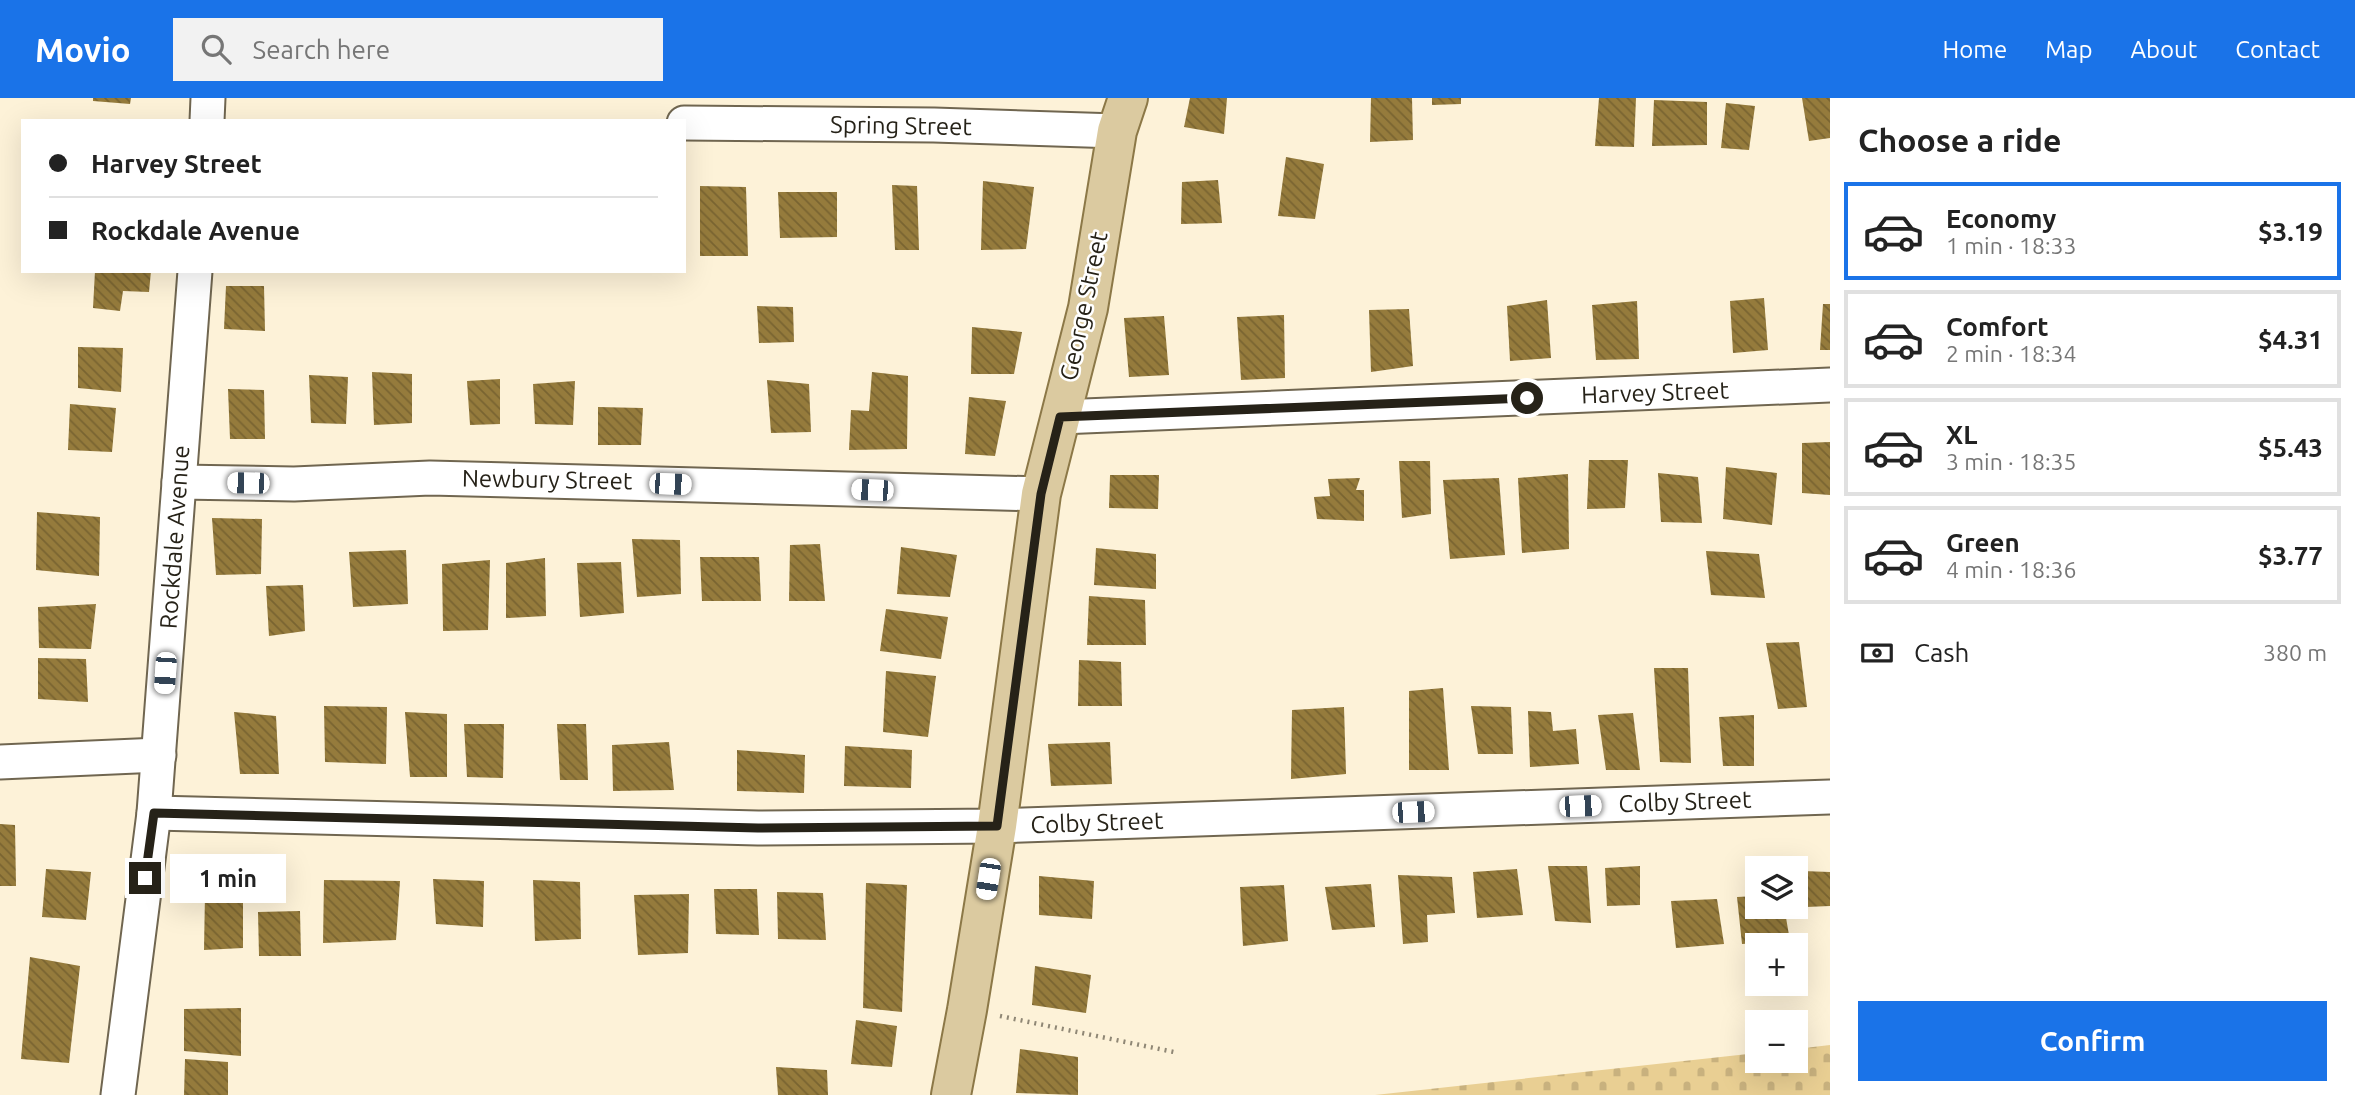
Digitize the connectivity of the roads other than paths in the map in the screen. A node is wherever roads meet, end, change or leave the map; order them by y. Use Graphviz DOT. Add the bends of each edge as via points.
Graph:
graph roads {
  1 [pos="208,98"];
  2 [pos="1122,114"];
  3 [pos="207,119"];
  4 [pos="686,123"];
  5 [pos="195,273"];
  6 [pos="1830,385"];
  7 [pos="1060,417"];
  8 [pos="179,482"];
  9 [pos="1041,494"];
  10 [pos="159,755"];
  11 [pos="0,762"];
  12 [pos="1830,797"];
  13 [pos="154,813"];
  14 [pos="997,826"];
  15 [pos="118,1095"];
  16 [pos="951,1095"];
  1 -- 3 [label="street"];
  2 -- 4 [label="street, Spring Street" via="933,125"];
  2 -- 7 [label="main road, George Street" via="1088,308"];
  5 -- 8 [label="street, Rockdale Avenue"];
  6 -- 7 [label="street, Harvey Street"];
  7 -- 9 [label="main road, George Street"];
  8 -- 9 [label="street, Newbury Street" via="294,484 430,478"];
  8 -- 10 [label="street, Rockdale Avenue"];
  9 -- 14 [label="main road, George Street"];
  10 -- 11 [label="street"];
  10 -- 13 [label="street, Rockdale Avenue"];
  12 -- 14 [label="street, Colby Street"];
  13 -- 14 [label="street, Colby Street" via="758,828"];
  13 -- 15 [label="street, Rockdale Avenue"];
  14 -- 16 [label="main road, George Street"];
}
